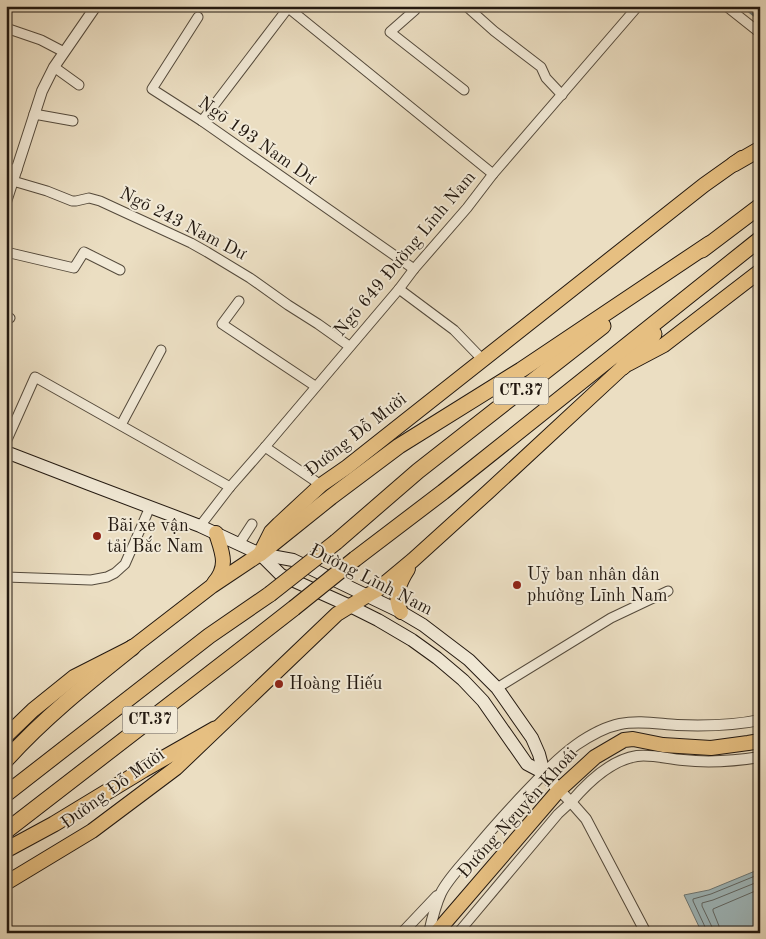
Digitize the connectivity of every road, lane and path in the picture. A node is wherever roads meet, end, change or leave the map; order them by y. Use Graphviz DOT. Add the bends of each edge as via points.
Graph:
graph roads {
  1 [pos="96,6"];
  2 [pos="417,6"];
  3 [pos="466,6"];
  4 [pos="638,6"];
  5 [pos="726,6"];
  6 [pos="287,7"];
  7 [pos="198,17"];
  8 [pos="6,28"];
  9 [pos="760,33"];
  10 [pos="64,52"];
  11 [pos="54,67"];
  12 [pos="79,85"];
  13 [pos="464,90"];
  14 [pos="562,95"];
  15 [pos="34,114"];
  16 [pos="202,121"];
  17 [pos="73,122"];
  18 [pos="760,140"];
  19 [pos="760,148"];
  20 [pos="734,164"];
  21 [pos="11,169"];
  22 [pos="493,174"];
  23 [pos="13,181"];
  24 [pos="6,202"];
  25 [pos="760,206"];
  26 [pos="760,239"];
  27 [pos="710,244"];
  28 [pos="6,252"];
  29 [pos="414,269"];
  30 [pos="120,270"];
  31 [pos="760,271"];
  32 [pos="399,289"];
  33 [pos="693,293"];
  34 [pos="239,301"];
  35 [pos="350,346"];
  36 [pos="161,350"];
  37 [pos="482,359"];
  38 [pos="623,367"];
  39 [pos="315,386"];
  40 [pos="121,425"];
  41 [pos="6,442"];
  42 [pos="266,446"];
  43 [pos="6,452"];
  44 [pos="321,485"];
  45 [pos="230,486"];
  46 [pos="150,507"];
  47 [pos="252,524"];
  48 [pos="200,526"];
  49 [pos="216,533"];
  50 [pos="239,544"];
  51 [pos="260,554"];
  52 [pos="413,560"];
  53 [pos="6,577"];
  54 [pos="212,586"];
  55 [pos="668,591"];
  56 [pos="368,595"];
  57 [pos="350,606"];
  58 [pos="401,612"];
  59 [pos="133,647"];
  60 [pos="497,688"];
  61 [pos="760,720"];
  62 [pos="216,729"];
  63 [pos="6,736"];
  64 [pos="760,740"];
  65 [pos="760,757"];
  66 [pos="6,760"];
  67 [pos="544,773"];
  68 [pos="560,790"];
  69 [pos="6,794"];
  70 [pos="571,802"];
  71 [pos="6,832"];
  72 [pos="6,850"];
  73 [pos="6,883"];
  74 [pos="442,892"];
  75 [pos="402,933"];
  76 [pos="429,933"];
  77 [pos="436,933"];
  78 [pos="458,933"];
  79 [pos="646,933"];
  1 -- 10 [label="street"];
  2 -- 13 [label="street" via="390,32"];
  3 -- 14 [label="street" via="541,67 546,78"];
  4 -- 14 [label="street, Ngõ 649 Đường Lĩnh Nam"];
  5 -- 9 [label="street"];
  6 -- 16 [label="street"];
  6 -- 22 [label="street"];
  7 -- 16 [label="street, Ngõ 193 Nam Dư" via="152,89"];
  8 -- 10 [label="street"];
  10 -- 11 [label="street"];
  11 -- 12 [label="street"];
  11 -- 15 [label="street"];
  14 -- 22 [label="street, Ngõ 649 Đường Lĩnh Nam"];
  15 -- 17 [label="street"];
  15 -- 21 [label="street"];
  16 -- 29 [label="street, Ngõ 193 Nam Dư"];
  18 -- 20 [label="main road, Đường Đỗ Mười"];
  19 -- 20 [label="highway"];
  20 -- 37 [label="main road, Đường Đỗ Mười"];
  21 -- 23 [label="street"];
  22 -- 29 [label="street, Ngõ 649 Đường Lĩnh Nam"];
  23 -- 24 [label="street"];
  23 -- 35 [label="street, Ngõ 243 Nam Dư" via="72,201 100,200 191,243 250,278"];
  25 -- 27 [label="highway, CT.37"];
  26 -- 33 [label="highway, CT.37"];
  27 -- 51 [label="highway" via="521,370 399,446"];
  27 -- 69 [label="highway, CT.37, bridge" via="418,471 270,594 209,636"];
  28 -- 30 [label="street" via="74,268 84,252"];
  29 -- 32 [label="street, Ngõ 649 Đường Lĩnh Nam"];
  31 -- 38 [label="main road, Đường Đỗ Mười" via="664,345"];
  32 -- 35 [label="street, Ngõ 649 Đường Lĩnh Nam"];
  32 -- 37 [label="street" via="454,330"];
  33 -- 38 [label="highway"];
  33 -- 71 [label="highway, CT.37, bridge"];
  34 -- 39 [label="street" via="222,324"];
  35 -- 39 [label="street, Ngõ 649 Đường Lĩnh Nam"];
  36 -- 40 [label="street"];
  37 -- 44 [label="main road, Đường Đỗ Mười"];
  38 -- 52 [label="main road, Đường Đỗ Mười"];
  39 -- 42 [label="street, Ngõ 649 Đường Lĩnh Nam"];
  40 -- 41 [label="street" via="35,377"];
  40 -- 45 [label="street"];
  42 -- 44 [label="street"];
  42 -- 45 [label="street, Ngõ 649 Đường Lĩnh Nam"];
  43 -- 46 [label="main road, Đường Lĩnh Nam"];
  44 -- 51 [label="main road, Đường Đỗ Mười" via="271,532"];
  45 -- 48 [label="street, Ngõ 649 Đường Lĩnh Nam"];
  46 -- 48 [label="main road, Đường Lĩnh Nam"];
  46 -- 53 [label="street" via="125,564 107,578"];
  47 -- 50 [label="street"];
  48 -- 49 [label="main road, Đường Lĩnh Nam"];
  49 -- 50 [label="main road, Đường Lĩnh Nam"];
  49 -- 54 [label="main road" via="224,559 219,577"];
  50 -- 51 [label="main road, Đường Lĩnh Nam"];
  51 -- 54 [label="main road, Đường Đỗ Mười"];
  51 -- 56 [label="main road, Đường Lĩnh Nam" via="294,560"];
  51 -- 57 [label="main road, Đường Lĩnh Nam" via="280,575"];
  52 -- 56 [label="main road, Đường Đỗ Mười"];
  52 -- 58 [label="main road" via="398,590"];
  54 -- 59 [label="main road, Đường Đỗ Mười"];
  55 -- 60 [label="street" via="611,618"];
  56 -- 57 [label="main road, Đường Đỗ Mười"];
  56 -- 58 [label="main road, Đường Lĩnh Nam"];
  57 -- 62 [label="main road, Đường Đỗ Mười"];
  57 -- 67 [label="main road, Đường Lĩnh Nam" via="412,640 457,674 483,701 527,764"];
  58 -- 60 [label="main road, Đường Lĩnh Nam" via="469,660"];
  59 -- 63 [label="main road, Đường Đỗ Mười" via="74,677"];
  59 -- 66 [label="highway" via="71,697"];
  60 -- 67 [label="main road, Đường Lĩnh Nam" via="532,738"];
  61 -- 67 [label="street, Đường Nguyễn Khoái" via="704,726 620,724 576,745"];
  62 -- 72 [label="highway"];
  62 -- 73 [label="main road, Đường Đỗ Mười" via="176,768 92,831"];
  64 -- 68 [label="main road, Đường Nguyễn Khoái" via="711,748 624,740 595,757"];
  65 -- 70 [label="street" via="706,762 636,756 585,785"];
  67 -- 68 [label="main road, Đường Lĩnh Nam"];
  67 -- 74 [label="street, Đường Nguyễn Khoái" via="487,835"];
  68 -- 70 [label="street"];
  68 -- 77 [label="main road, Đường Nguyễn Khoái"];
  70 -- 78 [label="street"];
  70 -- 79 [label="street" via="586,819"];
  74 -- 75 [label="street"];
  74 -- 76 [label="street"];
}
